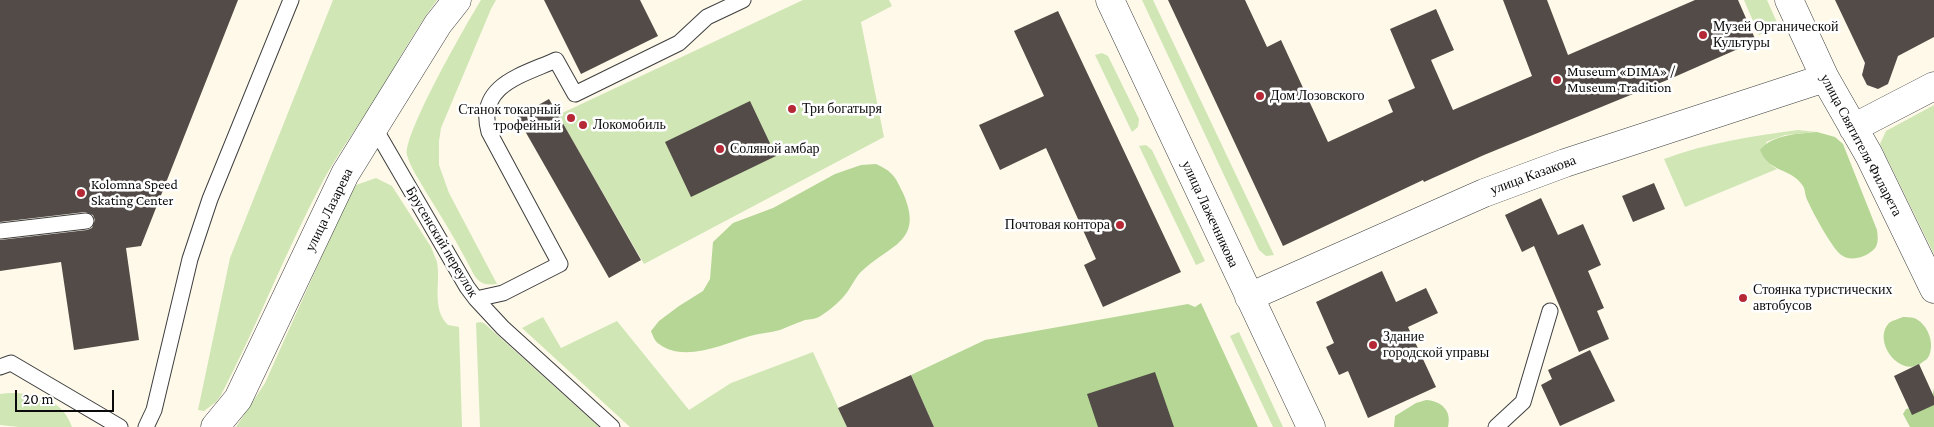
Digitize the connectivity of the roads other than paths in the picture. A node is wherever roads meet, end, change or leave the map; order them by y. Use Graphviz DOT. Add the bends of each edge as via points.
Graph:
graph roads {
  1 [pos="292,0"];
  2 [pos="457,0"];
  3 [pos="743,0"];
  4 [pos="1110,0"];
  5 [pos="1789,0"];
  6 [pos="1825,78"];
  7 [pos="1934,86"];
  8 [pos="374,127"];
  9 [pos="1853,128"];
  10 [pos="86,221"];
  11 [pos="0,231"];
  12 [pos="1934,288"];
  13 [pos="1249,297"];
  14 [pos="476,299"];
  15 [pos="1550,311"];
  16 [pos="0,367"];
  17 [pos="120,427"];
  18 [pos="146,427"];
  19 [pos="216,427"];
  20 [pos="612,427"];
  21 [pos="1311,427"];
  22 [pos="1496,427"];
  1 -- 18 [label="lane" via="210,199 190,259 154,410"];
  2 -- 8 [label="street, улица Лазарева" via="438,24"];
  3 -- 14 [label="lane" via="707,17 679,43 575,94 556,60 502,85 492,96 486,109 489,132 560,264 503,293"];
  4 -- 13 [label="street, улица Лажечникова"];
  5 -- 6 [label="street, улица Святителя Филарета"];
  6 -- 9 [label="street, улица Святителя Филарета"];
  6 -- 13 [label="street, улица Казакова" via="1565,163 1484,193"];
  7 -- 9 [label="street"];
  8 -- 14 [label="lane, Брусенский переулок"];
  8 -- 19 [label="street, улица Лазарева" via="346,174 238,399"];
  9 -- 12 [label="street, улица Святителя Филарета"];
  10 -- 11 [label="lane"];
  13 -- 21 [label="street, улица Лажечникова"];
  14 -- 20 [label="lane, Брусенский переулок" via="503,328"];
  15 -- 22 [label="lane" via="1523,402"];
  16 -- 17 [label="lane" via="11,362"];
}
